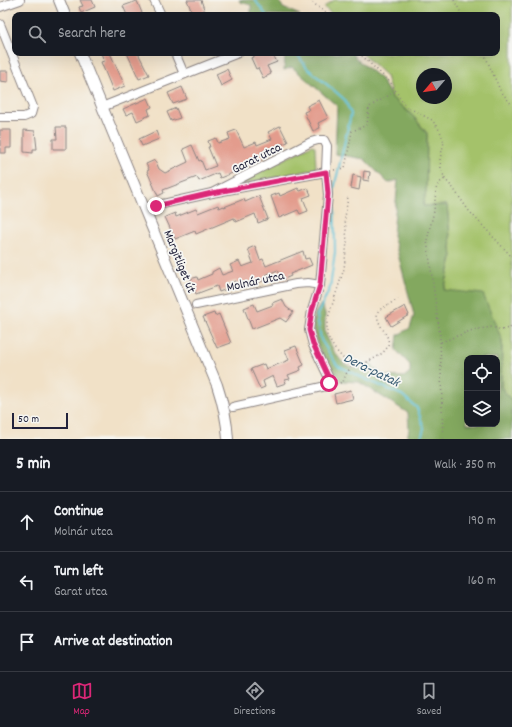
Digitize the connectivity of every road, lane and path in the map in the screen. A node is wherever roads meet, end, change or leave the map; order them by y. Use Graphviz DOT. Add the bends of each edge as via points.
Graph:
graph roads {
  1 [pos="20,0"];
  2 [pos="59,0"];
  3 [pos="154,0"];
  4 [pos="308,0"];
  5 [pos="454,0"];
  6 [pos="0,7"];
  7 [pos="64,12"];
  8 [pos="160,12"];
  9 [pos="325,12"];
  10 [pos="460,12"];
  11 [pos="0,24"];
  12 [pos="12,54"];
  13 [pos="13,56"];
  14 [pos="81,56"];
  15 [pos="176,56"];
  16 [pos="230,56"];
  17 [pos="362,56"];
  18 [pos="485,56"];
  19 [pos="184,74"];
  20 [pos="396,91"];
  21 [pos="512,105"];
  22 [pos="102,107"];
  23 [pos="0,117"];
  24 [pos="328,172"];
  25 [pos="445,179"];
  26 [pos="212,193"];
  27 [pos="348,196"];
  28 [pos="145,208"];
  29 [pos="512,257"];
  30 [pos="320,285"];
  31 [pos="398,300"];
  32 [pos="196,305"];
  33 [pos="512,327"];
  34 [pos="440,342"];
  35 [pos="351,365"];
  36 [pos="326,386"];
  37 [pos="233,407"];
  38 [pos="228,438"];
  39 [pos="443,439"];
  1 -- 6 [label="street"];
  2 -- 7 [label="main road"];
  3 -- 8 [label="street"];
  4 -- 9 [label="path"];
  5 -- 10 [label="path"];
  11 -- 12 [label="street"];
  13 -- 23 [label="street" via="33,107 31,114 24,118"];
  14 -- 22 [label="main road, Margitliget út"];
  15 -- 19 [label="street"];
  16 -- 19 [label="street"];
  17 -- 20 [label="path"];
  18 -- 21 [label="path" via="500,90"];
  19 -- 22 [label="street"];
  20 -- 24 [label="path" via="369,106 367,125 352,131 345,168"];
  20 -- 25 [label="path" via="405,106 432,120 440,131 444,142 440,160 441,170"];
  22 -- 28 [label="main road, Margitliget út"];
  24 -- 26 [label="street, Garat utca"];
  24 -- 26 [label="street, Garat utca" via="326,146 324,140 318,140"];
  24 -- 30 [label="street"];
  25 -- 29 [label="path" via="469,211"];
  25 -- 34 [label="path" via="436,189 427,240"];
  26 -- 28 [label="street, Garat utca"];
  27 -- 35 [label="path" via="344,269 327,321 328,335 334,348"];
  28 -- 38 [label="main road, Margitliget út" via="219,392"];
  30 -- 32 [label="street, Molnár utca" via="296,284"];
  30 -- 36 [label="street" via="309,330 328,376 329,383"];
  31 -- 35 [label="path" via="376,313 388,337 388,347 371,360"];
  33 -- 34 [label="path" via="502,330 492,327 473,330"];
  34 -- 39 [label="path"];
  35 -- 36 [label="path" via="343,382"];
  36 -- 37 [label="street"];
}
